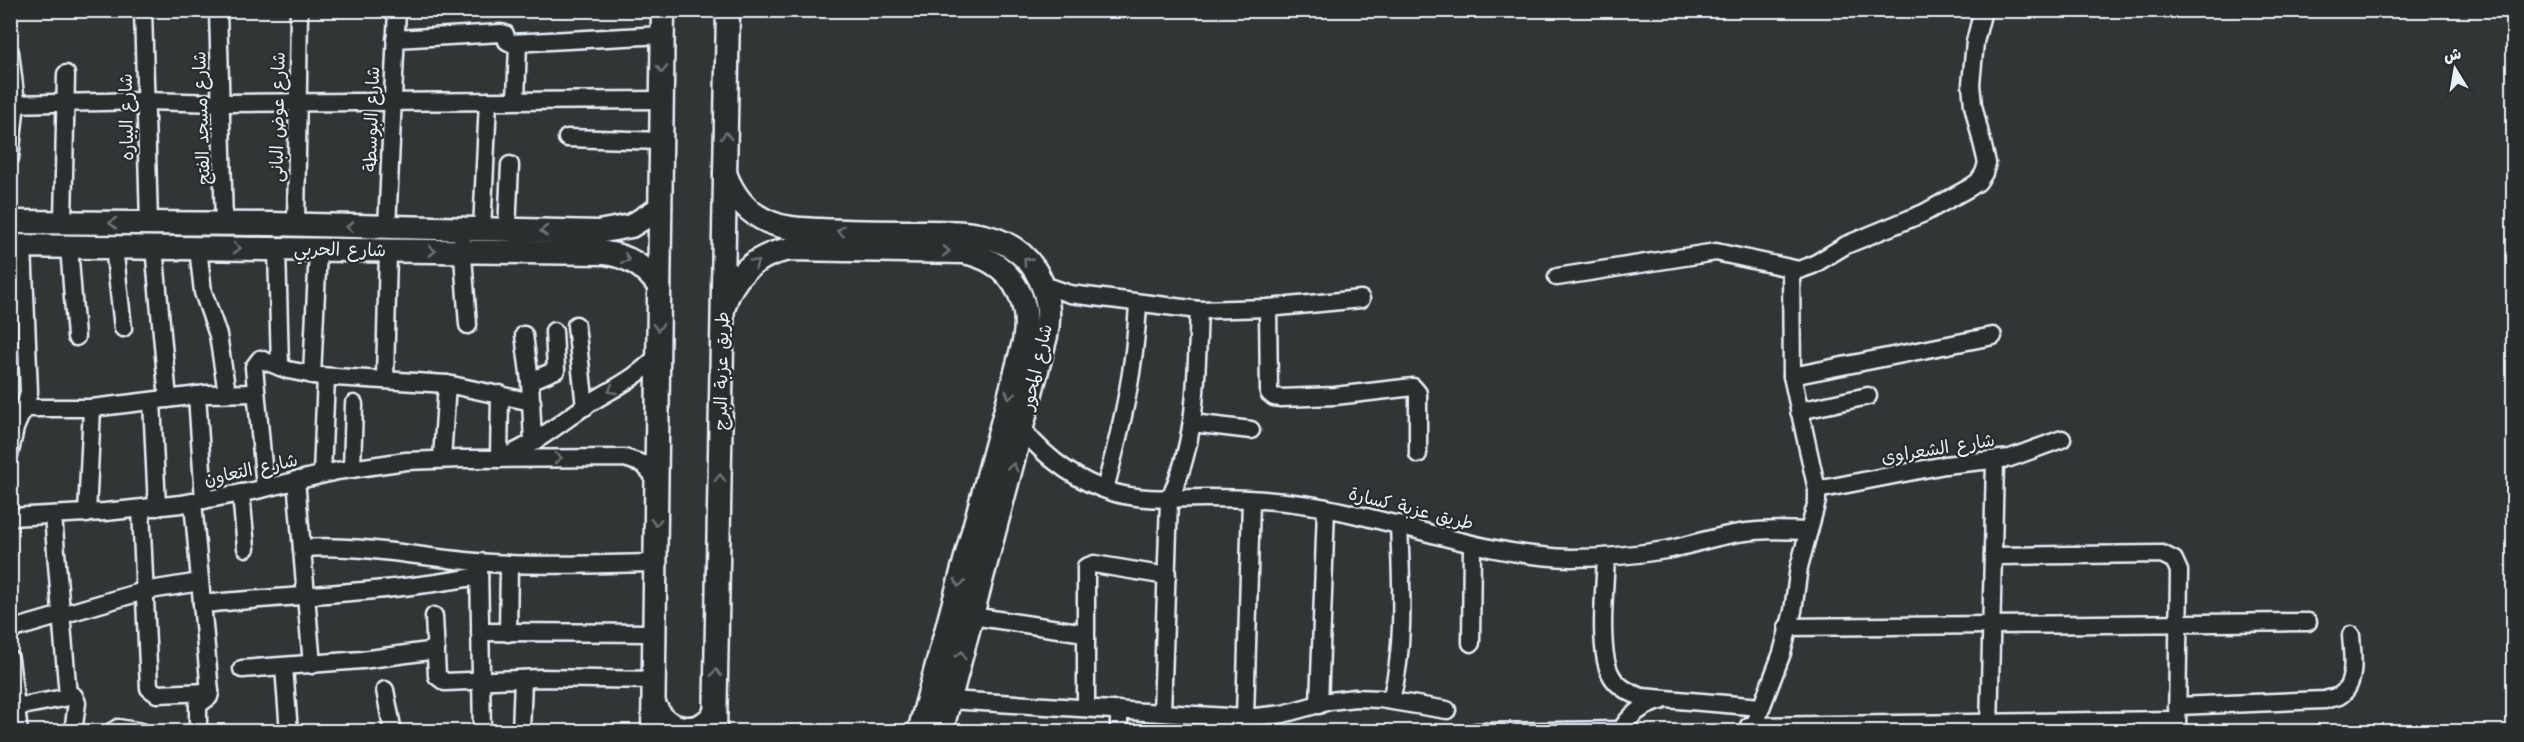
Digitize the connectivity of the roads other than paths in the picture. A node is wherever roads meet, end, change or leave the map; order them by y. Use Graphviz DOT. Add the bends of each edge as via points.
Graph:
graph roads {
  1 [pos="143,10"];
  2 [pos="218,10"];
  3 [pos="299,10"];
  4 [pos="396,10"];
  5 [pos="663,10"];
  6 [pos="728,10"];
  7 [pos="1982,14"];
  8 [pos="663,34"];
  9 [pos="395,39"];
  10 [pos="518,43"];
  11 [pos="10,52"];
  12 [pos="66,74"];
  13 [pos="516,100"];
  14 [pos="662,100"];
  15 [pos="146,101"];
  16 [pos="393,101"];
  17 [pos="488,101"];
  18 [pos="65,102"];
  19 [pos="298,102"];
  20 [pos="13,103"];
  21 [pos="221,104"];
  22 [pos="567,138"];
  23 [pos="661,141"];
  24 [pos="10,158"];
  25 [pos="510,165"];
  26 [pos="725,173"];
  27 [pos="660,208"];
  28 [pos="10,222"];
  29 [pos="56,222"];
  30 [pos="149,223"];
  31 [pos="224,224"];
  32 [pos="296,225"];
  33 [pos="387,228"];
  34 [pos="507,230"];
  35 [pos="469,237"];
  36 [pos="790,238"];
  37 [pos="17,246"];
  38 [pos="59,246"];
  39 [pos="114,247"];
  40 [pos="154,247"];
  41 [pos="198,248"];
  42 [pos="277,249"];
  43 [pos="318,250"];
  44 [pos="388,251"];
  45 [pos="1791,270"];
  46 [pos="1557,277"];
  47 [pos="1043,285"];
  48 [pos="659,286"];
  49 [pos="1361,299"];
  50 [pos="1138,304"];
  51 [pos="1268,308"];
  52 [pos="723,310"];
  53 [pos="1199,310"];
  54 [pos="468,325"];
  55 [pos="576,325"];
  56 [pos="123,328"];
  57 [pos="554,332"];
  58 [pos="524,335"];
  59 [pos="1994,336"];
  60 [pos="76,337"];
  61 [pos="658,355"];
  62 [pos="280,366"];
  63 [pos="319,376"];
  64 [pos="1792,376"];
  65 [pos="385,380"];
  66 [pos="530,381"];
  67 [pos="447,384"];
  68 [pos="227,393"];
  69 [pos="256,393"];
  70 [pos="500,394"];
  71 [pos="197,395"];
  72 [pos="1868,396"];
  73 [pos="160,400"];
  74 [pos="532,402"];
  75 [pos="354,404"];
  76 [pos="585,407"];
  77 [pos="24,408"];
  78 [pos="92,408"];
  79 [pos="1799,411"];
  80 [pos="1192,423"];
  81 [pos="1023,429"];
  82 [pos="1251,430"];
  83 [pos="2062,439"];
  84 [pos="533,442"];
  85 [pos="11,451"];
  86 [pos="1418,454"];
  87 [pos="442,459"];
  88 [pos="499,459"];
  89 [pos="1995,461"];
  90 [pos="352,469"];
  91 [pos="322,474"];
  92 [pos="656,478"];
  93 [pos="296,480"];
  94 [pos="266,488"];
  95 [pos="1105,489"];
  96 [pos="1817,490"];
  97 [pos="241,493"];
  98 [pos="1169,500"];
  99 [pos="1251,500"];
  100 [pos="198,501"];
  101 [pos="149,508"];
  102 [pos="1326,508"];
  103 [pos="87,513"];
  104 [pos="53,516"];
  105 [pos="10,517"];
  106 [pos="1399,524"];
  107 [pos="1809,531"];
  108 [pos="1472,545"];
  109 [pos="246,548"];
  110 [pos="302,548"];
  111 [pos="1993,556"];
  112 [pos="1606,557"];
  113 [pos="655,563"];
  114 [pos="509,564"];
  115 [pos="479,569"];
  116 [pos="1167,576"];
  117 [pos="200,582"];
  118 [pos="144,591"];
  119 [pos="306,594"];
  120 [pos="202,604"];
  121 [pos="61,615"];
  122 [pos="434,616"];
  123 [pos="972,616"];
  124 [pos="2308,622"];
  125 [pos="2178,624"];
  126 [pos="1992,625"];
  127 [pos="1787,627"];
  128 [pos="10,630"];
  129 [pos="480,632"];
  130 [pos="508,633"];
  131 [pos="654,633"];
  132 [pos="1085,633"];
  133 [pos="2351,635"];
  134 [pos="1471,643"];
  135 [pos="436,650"];
  136 [pos="10,659"];
  137 [pos="312,664"];
  138 [pos="284,667"];
  139 [pos="242,669"];
  140 [pos="523,679"];
  141 [pos="481,680"];
  142 [pos="654,680"];
  143 [pos="386,690"];
  144 [pos="210,692"];
  145 [pos="68,696"];
  146 [pos="949,700"];
  147 [pos="1391,700"];
  148 [pos="1664,700"];
  149 [pos="654,704"];
  150 [pos="1318,705"];
  151 [pos="1761,707"];
  152 [pos="1086,708"];
  153 [pos="15,709"];
  154 [pos="1119,710"];
  155 [pos="1447,710"];
  156 [pos="1162,713"];
  157 [pos="1245,718"];
  158 [pos="2177,719"];
  159 [pos="715,722"];
  160 [pos="1989,727"];
  161 [pos="1748,729"];
  162 [pos="1546,731"];
  163 [pos="1620,731"];
  164 [pos="19,732"];
  165 [pos="73,732"];
  166 [pos="111,732"];
  167 [pos="142,732"];
  168 [pos="198,732"];
  169 [pos="289,732"];
  170 [pos="393,732"];
  171 [pos="482,732"];
  172 [pos="521,732"];
  173 [pos="653,732"];
  174 [pos="919,732"];
  175 [pos="941,732"];
  176 [pos="1119,732"];
  177 [pos="1476,732"];
  1 -- 15 [label="street, شارع البياره"];
  2 -- 21 [label="street, شارع مسجد الفتح"];
  3 -- 19 [label="street, شارع عوض البانى"];
  4 -- 9 [label="street, شارع البوسطة"];
  5 -- 8 [label="street"];
  26 -- 6 [label="street, طريق عزبة البرج, one-way"];
  7 -- 45 [label="street" via="1971,84 1987,163 1978,182 1924,213 1846,245 1806,268"];
  8 -- 10 [label="street"];
  8 -- 14 [label="street, one-way"];
  9 -- 10 [label="street" via="502,33 508,42"];
  9 -- 16 [label="street, شارع البوسطة"];
  10 -- 13 [label="street"];
  11 -- 20 [label="street"];
  12 -- 18 [label="street"];
  13 -- 14 [label="street"];
  13 -- 17 [label="street"];
  14 -- 23 [label="street"];
  15 -- 18 [label="street"];
  15 -- 21 [label="street"];
  15 -- 30 [label="street, شارع البياره"];
  16 -- 17 [label="street"];
  16 -- 19 [label="street"];
  16 -- 33 [label="street, شارع البوسطة"];
  17 -- 35 [label="street"];
  18 -- 20 [label="street"];
  18 -- 29 [label="street"];
  19 -- 21 [label="street"];
  19 -- 32 [label="street, شارع عوض البانى"];
  20 -- 24 [label="street"];
  21 -- 31 [label="street, شارع مسجد الفتح"];
  22 -- 23 [label="street"];
  23 -- 27 [label="street"];
  25 -- 34 [label="street"];
  26 -- 36 [label="street, شارع المحور" via="746,207"];
  26 -- 52 [label="street, طريق عزبة البرج"];
  27 -- 34 [label="street, شارع الحربي, one-way" via="638,223 612,231"];
  27 -- 48 [label="street"];
  28 -- 29 [label="street, شارع الحربي"];
  30 -- 29 [label="street, شارع الحربي, one-way"];
  29 -- 38 [label="street"];
  30 -- 31 [label="street, شارع الحربي"];
  31 -- 32 [label="street, شارع الحربي"];
  33 -- 32 [label="street, شارع الحربي, one-way"];
  33 -- 35 [label="street, شارع الحربي"];
  34 -- 35 [label="street, شارع الحربي"];
  44 -- 35 [label="street, شارع الحربي, one-way"];
  35 -- 48 [label="street, شارع الحربي, one-way" via="612,254 639,265"];
  35 -- 54 [label="street"];
  47 -- 36 [label="street, شارع المحور, one-way" via="1016,250 976,233"];
  52 -- 36 [label="street, شارع المحور, one-way" via="734,283 749,266"];
  36 -- 174 [label="street, شارع المحور, one-way" via="973,254 992,261 1008,274 1023,301 1027,321 1024,342"];
  37 -- 38 [label="street, شارع الحربي"];
  37 -- 77 [label="street" via="29,386"];
  38 -- 39 [label="street, شارع الحربي"];
  38 -- 60 [label="street"];
  39 -- 40 [label="street, شارع الحربي"];
  39 -- 56 [label="street"];
  40 -- 41 [label="street, شارع الحربي"];
  40 -- 73 [label="street"];
  41 -- 42 [label="street, شارع الحربي, one-way"];
  41 -- 68 [label="street" via="203,292 216,330"];
  42 -- 43 [label="street, شارع الحربي"];
  42 -- 62 [label="street"];
  43 -- 44 [label="street, شارع الحربي"];
  43 -- 63 [label="street"];
  44 -- 65 [label="street"];
  45 -- 46 [label="street" via="1716,252"];
  45 -- 64 [label="street"];
  47 -- 50 [label="street" via="1060,293"];
  47 -- 81 [label="street, شارع المحور" via="1048,326"];
  48 -- 61 [label="street, one-way"];
  49 -- 51 [label="street"];
  50 -- 53 [label="street"];
  50 -- 95 [label="street" via="1128,400"];
  51 -- 53 [label="street"];
  51 -- 86 [label="street" via="1269,393 1274,397 1335,396 1413,387 1417,390"];
  159 -- 52 [label="street, طريق عزبة البرج, one-way"];
  53 -- 80 [label="street"];
  55 -- 76 [label="street"];
  57 -- 66 [label="street" via="557,368"];
  58 -- 66 [label="street"];
  59 -- 64 [label="street"];
  61 -- 76 [label="street, شارع التعاون, one-way" via="638,374"];
  61 -- 92 [label="street"];
  62 -- 63 [label="street"];
  62 -- 69 [label="street" via="263,359 256,362"];
  63 -- 65 [label="street"];
  63 -- 91 [label="street"];
  64 -- 79 [label="street"];
  65 -- 67 [label="street"];
  66 -- 74 [label="street"];
  67 -- 70 [label="street"];
  67 -- 87 [label="street"];
  68 -- 69 [label="street"];
  68 -- 71 [label="street"];
  69 -- 94 [label="street"];
  70 -- 74 [label="street"];
  70 -- 88 [label="street"];
  71 -- 73 [label="street"];
  71 -- 100 [label="street"];
  72 -- 79 [label="street"];
  73 -- 78 [label="street"];
  73 -- 101 [label="street"];
  74 -- 84 [label="street"];
  75 -- 90 [label="street"];
  76 -- 84 [label="street, شارع التعاون"];
  77 -- 78 [label="street"];
  77 -- 85 [label="street"];
  78 -- 103 [label="street"];
  79 -- 96 [label="street"];
  80 -- 82 [label="street"];
  80 -- 98 [label="street" via="1182,475"];
  81 -- 95 [label="street, طريق عزبة كسارة" via="1063,468"];
  123 -- 81 [label="street, شارع المحور, one-way"];
  83 -- 89 [label="street, شارع الشعراوى"];
  84 -- 88 [label="street, شارع التعاون"];
  87 -- 88 [label="street, شارع التعاون"];
  87 -- 90 [label="street, شارع التعاون"];
  88 -- 92 [label="street, شارع التعاون, one-way" via="625,458 643,464"];
  89 -- 96 [label="street, شارع الشعراوى" via="1945,465"];
  89 -- 111 [label="street"];
  90 -- 91 [label="street, شارع التعاون"];
  91 -- 93 [label="street, شارع التعاون"];
  92 -- 113 [label="street, one-way"];
  93 -- 94 [label="street, شارع التعاون"];
  93 -- 110 [label="street"];
  94 -- 97 [label="street, شارع التعاون"];
  95 -- 98 [label="street, طريق عزبة كسارة" via="1132,497"];
  96 -- 107 [label="street" via="1816,511"];
  97 -- 100 [label="street, شارع التعاون"];
  97 -- 109 [label="street"];
  98 -- 99 [label="street, طريق عزبة كسارة"];
  98 -- 116 [label="street"];
  99 -- 102 [label="street, طريق عزبة كسارة"];
  99 -- 157 [label="street"];
  100 -- 101 [label="street, شارع التعاون"];
  100 -- 117 [label="street"];
  101 -- 103 [label="street, شارع التعاون"];
  101 -- 118 [label="street"];
  102 -- 106 [label="street, طريق عزبة كسارة"];
  102 -- 150 [label="street"];
  103 -- 104 [label="street, شارع التعاون"];
  104 -- 105 [label="street, شارع التعاون"];
  104 -- 121 [label="street"];
  106 -- 108 [label="street, طريق عزبة كسارة"];
  106 -- 147 [label="street" via="1401,633"];
  107 -- 112 [label="street, طريق عزبة كسارة" via="1745,532 1652,552"];
  107 -- 127 [label="street"];
  108 -- 112 [label="street, طريق عزبة كسارة" via="1538,556"];
  108 -- 134 [label="street"];
  110 -- 115 [label="street" via="356,547"];
  110 -- 119 [label="street"];
  111 -- 125 [label="street" via="2162,554 2174,560 2179,572"];
  111 -- 126 [label="street"];
  112 -- 148 [label="street" via="1605,654 1610,673 1633,694"];
  113 -- 114 [label="street"];
  113 -- 131 [label="street"];
  114 -- 115 [label="street"];
  114 -- 130 [label="street"];
  115 -- 119 [label="street" via="375,591"];
  115 -- 129 [label="street"];
  116 -- 132 [label="street" via="1088,565"];
  116 -- 156 [label="street"];
  117 -- 118 [label="street"];
  117 -- 120 [label="street"];
  118 -- 121 [label="street"];
  118 -- 144 [label="street" via="149,688 157,694"];
  119 -- 120 [label="street"];
  119 -- 137 [label="street"];
  120 -- 144 [label="street"];
  121 -- 128 [label="street"];
  121 -- 145 [label="street"];
  122 -- 135 [label="street"];
  123 -- 132 [label="street"];
  146 -- 123 [label="street, شارع المحور, one-way"];
  124 -- 125 [label="street"];
  125 -- 126 [label="street"];
  125 -- 158 [label="street"];
  126 -- 127 [label="street"];
  126 -- 160 [label="street"];
  127 -- 151 [label="street" via="1778,667"];
  129 -- 130 [label="street"];
  129 -- 141 [label="street"];
  130 -- 131 [label="street"];
  131 -- 142 [label="street"];
  132 -- 152 [label="street"];
  133 -- 158 [label="street" via="2352,670 2340,695"];
  135 -- 137 [label="street"];
  135 -- 141 [label="street" via="440,680"];
  136 -- 153 [label="street"];
  137 -- 138 [label="street"];
  138 -- 139 [label="street"];
  138 -- 169 [label="street"];
  140 -- 141 [label="street"];
  140 -- 142 [label="street"];
  140 -- 172 [label="street"];
  141 -- 171 [label="street"];
  142 -- 149 [label="street"];
  143 -- 170 [label="street"];
  144 -- 168 [label="street" via="198,705"];
  145 -- 153 [label="street"];
  145 -- 165 [label="street" via="77,701"];
  146 -- 152 [label="street"];
  146 -- 175 [label="street, شارع المحور"];
  147 -- 150 [label="street" via="1355,698"];
  147 -- 155 [label="street"];
  148 -- 151 [label="street"];
  148 -- 163 [label="street" via="1642,708"];
  149 -- 159 [label="street" via="666,722 681,728"];
  149 -- 173 [label="street"];
  150 -- 157 [label="street"];
  151 -- 161 [label="street" via="1755,724"];
  152 -- 154 [label="street"];
  153 -- 164 [label="street"];
  154 -- 156 [label="street"];
  154 -- 176 [label="street"];
  156 -- 157 [label="street"];
  158 -- 160 [label="street"];
  160 -- 161 [label="street"];
  162 -- 163 [label="street"];
  162 -- 177 [label="street"];
  166 -- 167 [label="street" via="118,728"];
}
